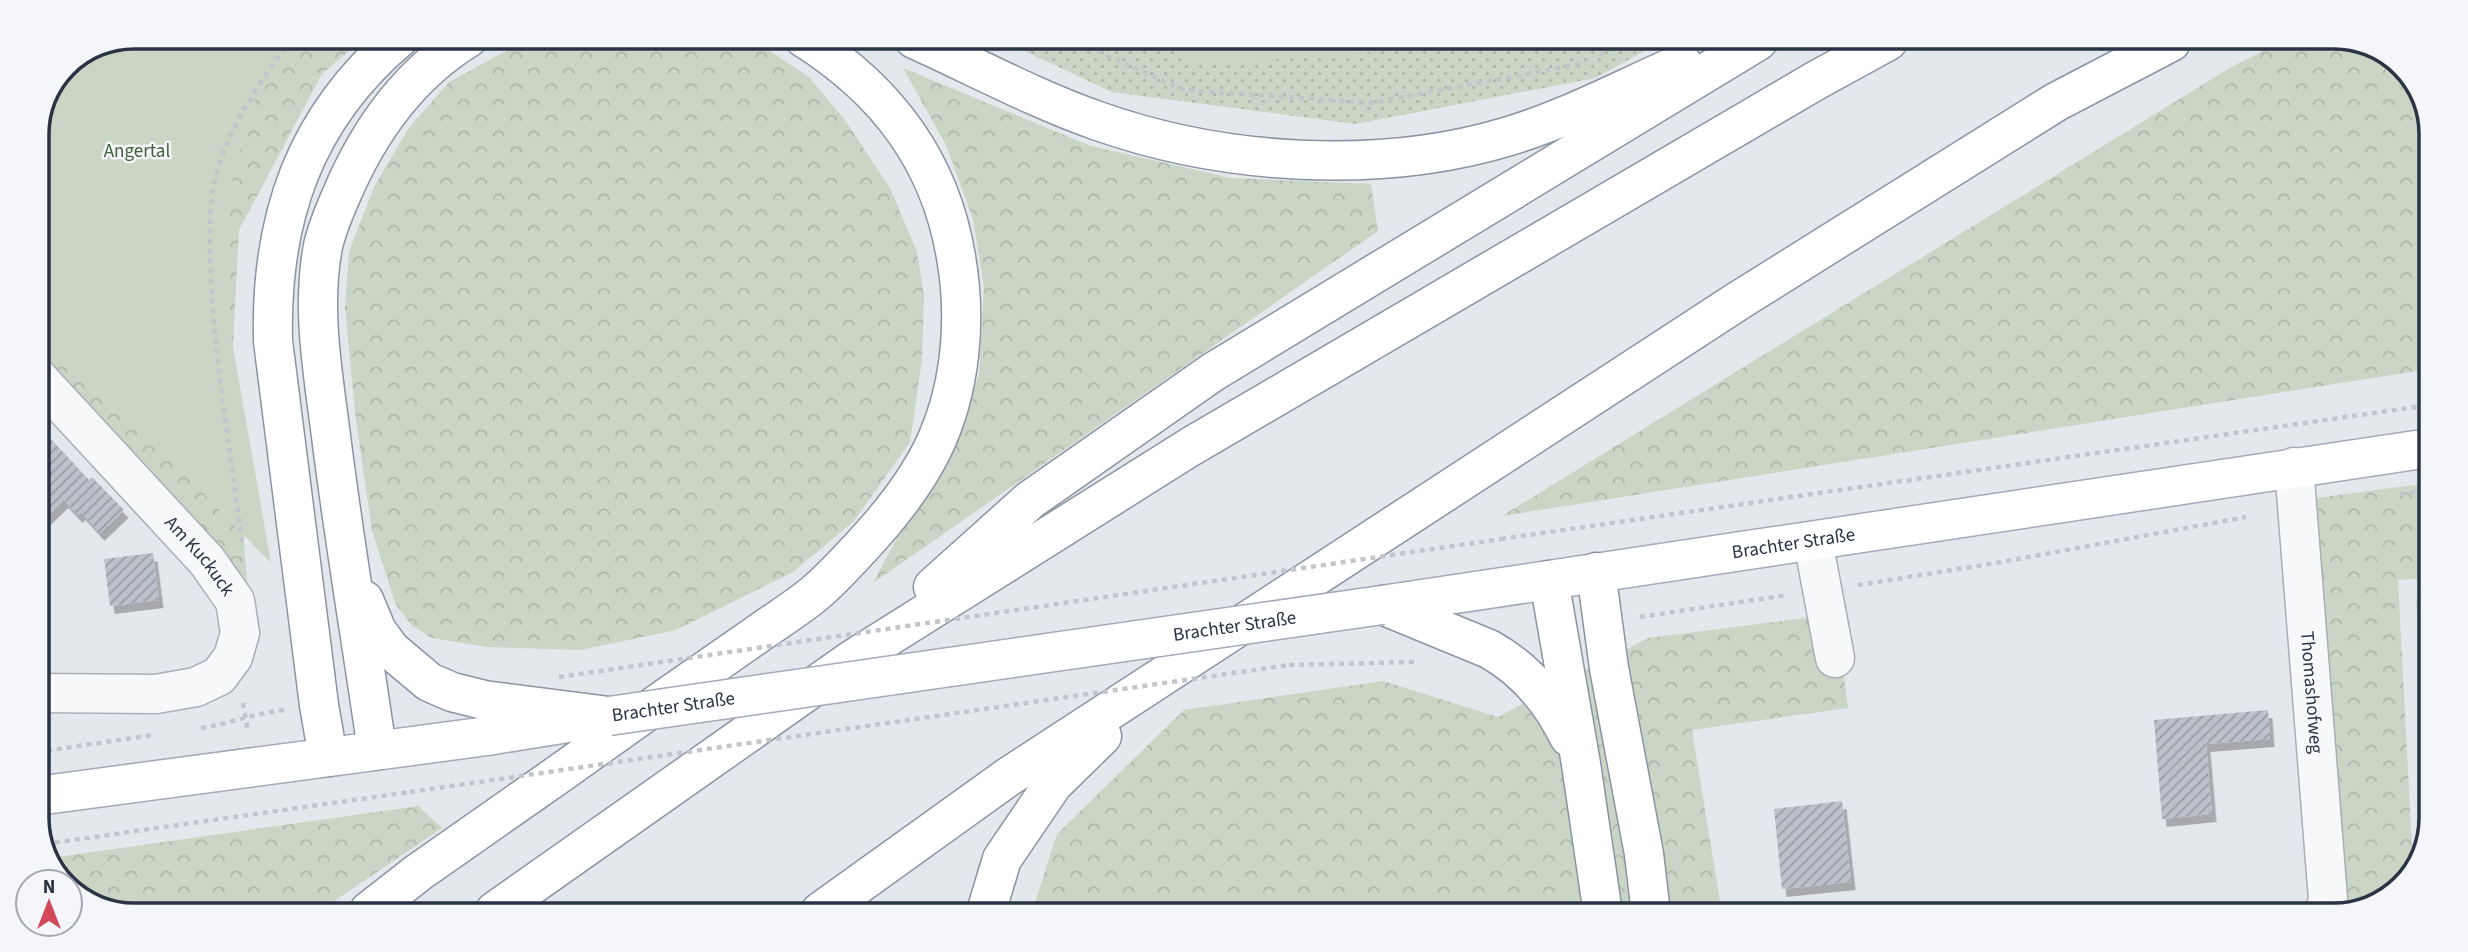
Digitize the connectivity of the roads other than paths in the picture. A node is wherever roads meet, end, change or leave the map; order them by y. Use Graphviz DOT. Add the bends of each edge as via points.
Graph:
graph roads {
  1 [pos="388,49"];
  2 [pos="452,49"];
  3 [pos="821,49"];
  4 [pos="936,49"];
  5 [pos="1718,49"];
  6 [pos="1745,49"];
  7 [pos="1874,49"];
  8 [pos="2158,49"];
  9 [pos="49,390"];
  10 [pos="2419,449"];
  11 [pos="2294,467"];
  12 [pos="1812,541"];
  13 [pos="346,556"];
  14 [pos="1596,572"];
  15 [pos="1549,580"];
  16 [pos="1382,605"];
  17 [pos="1835,658"];
  18 [pos="853,659"];
  19 [pos="1163,675"];
  20 [pos="49,693"];
  21 [pos="609,716"];
  22 [pos="377,750"];
  23 [pos="328,757"];
  24 [pos="1581,764"];
  25 [pos="49,794"];
  26 [pos="379,903"];
  27 [pos="506,903"];
  28 [pos="833,903"];
  29 [pos="989,903"];
  30 [pos="1601,903"];
  31 [pos="1650,903"];
  32 [pos="2327,903"];
  1 -- 23 [label="main road" via="345,95 296,180 276,256 272,299 272,341"];
  2 -- 13 [label="main road" via="385,113 348,178 324,244 318,290 319,340"];
  3 -- 26 [label="main road" via="869,87 898,121 925,162 952,231 961,328 947,411 932,449 878,529 814,594"];
  4 -- 5 [label="main road" via="1099,122 1165,140 1230,154 1364,159 1435,152 1505,137"];
  6 -- 18 [label="main road" via="1213,372 1030,500"];
  7 -- 18 [label="main road" via="1190,447"];
  8 -- 19 [label="main road" via="2056,102 1738,301"];
  9 -- 20 [label="street, Am Kuckuck" via="207,561 235,601 240,633 233,657 219,676 196,688 156,694"];
  10 -- 11 [label="main road, Brachter Straße"];
  11 -- 12 [label="main road, Brachter Straße"];
  11 -- 32 [label="street, Thomashofweg"];
  12 -- 14 [label="main road, Brachter Straße"];
  12 -- 17 [label="street"];
  13 -- 21 [label="main road" via="377,631 417,673 452,692 484,700"];
  13 -- 22 [label="main road"];
  14 -- 15 [label="main road, Brachter Straße"];
  14 -- 31 [label="main road"];
  15 -- 16 [label="main road, Brachter Straße"];
  15 -- 24 [label="main road"];
  16 -- 21 [label="main road, Brachter Straße, bridge"];
  16 -- 24 [label="main road" via="1503,657 1540,690 1559,716"];
  18 -- 27 [label="main road"];
  19 -- 28 [label="main road" via="1008,777"];
  19 -- 29 [label="main road" via="1053,784 1002,859"];
  21 -- 22 [label="main road, Brachter Straße"];
  22 -- 23 [label="main road, Brachter Straße"];
  23 -- 25 [label="main road, Brachter Straße"];
  24 -- 30 [label="main road"];
}
